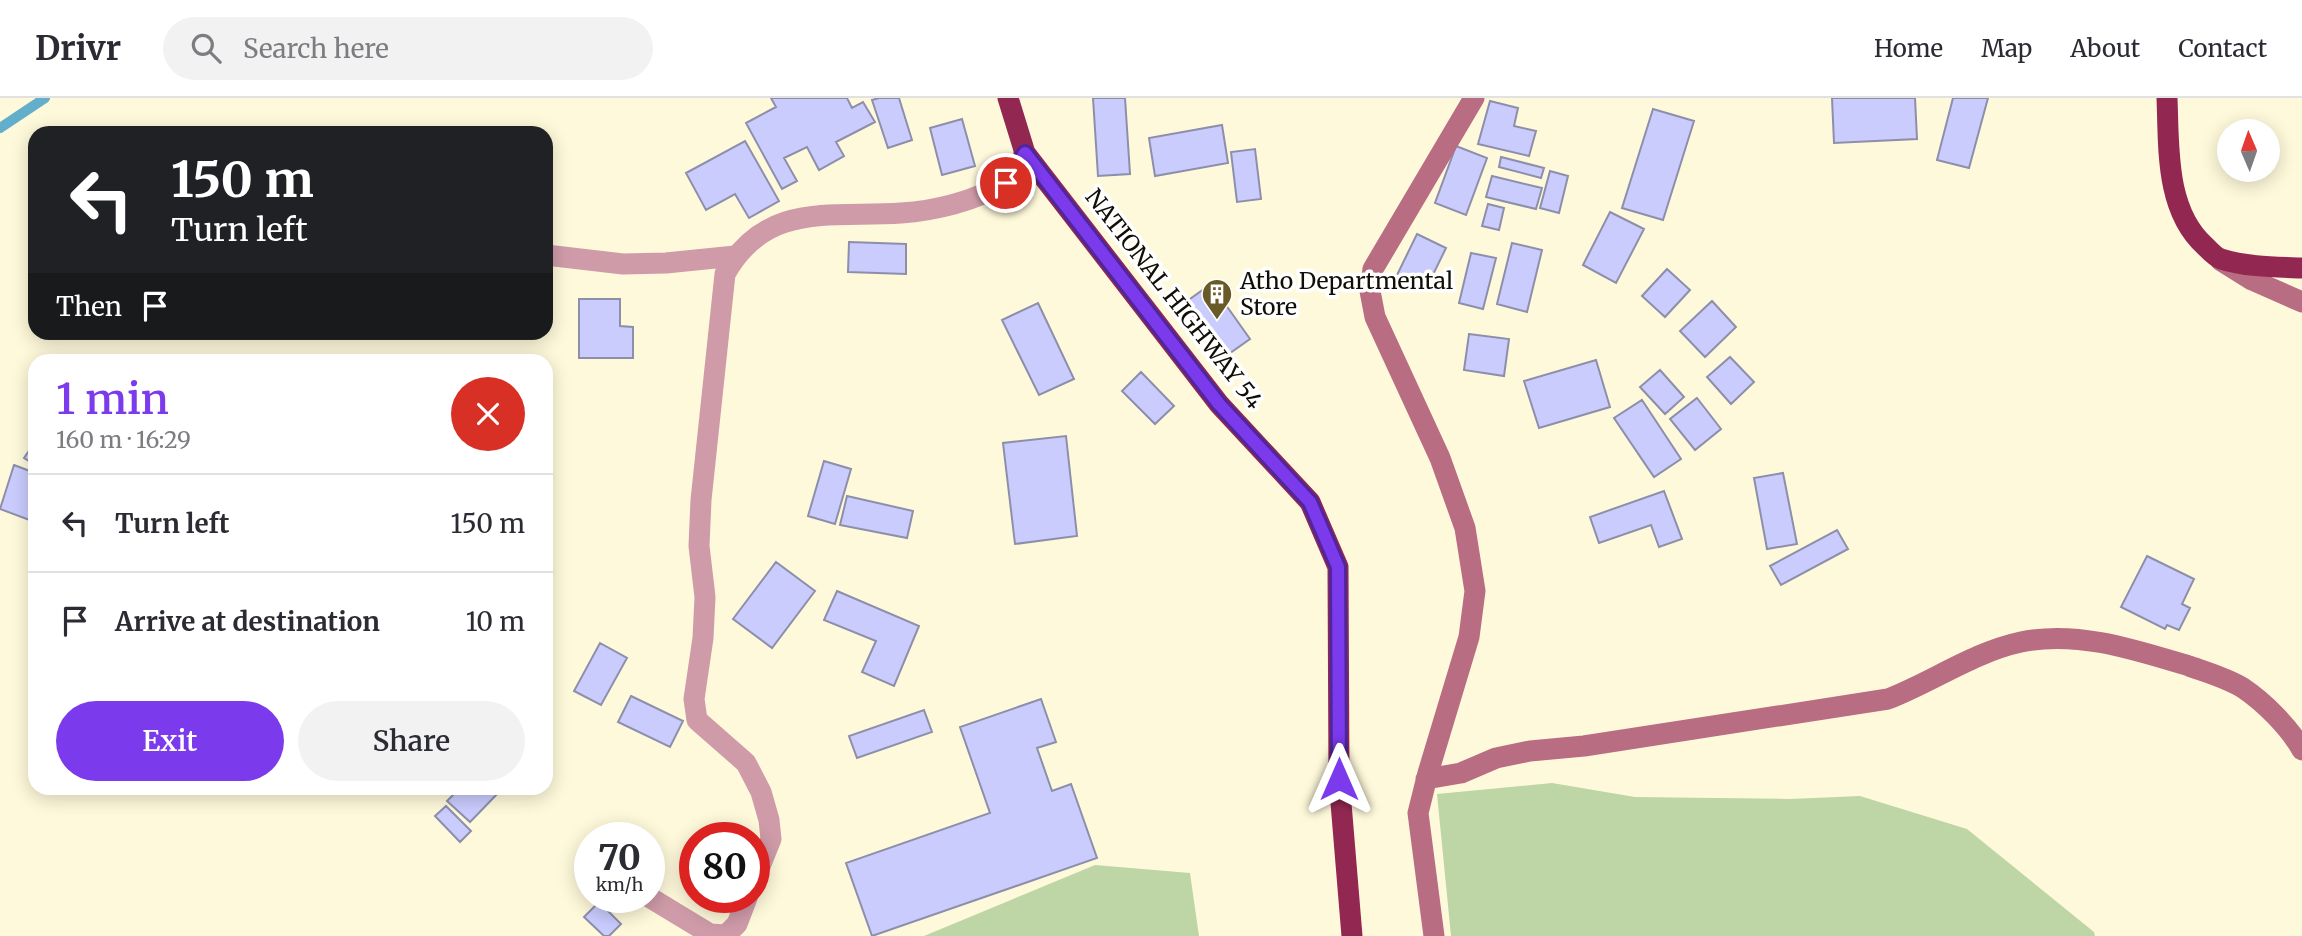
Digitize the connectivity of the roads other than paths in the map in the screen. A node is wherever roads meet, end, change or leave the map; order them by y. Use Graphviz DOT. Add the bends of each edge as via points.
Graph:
graph roads {
  1 [pos="1008,98"];
  2 [pos="1474,98"];
  3 [pos="2167,98"];
  4 [pos="1025,153"];
  5 [pos="553,256"];
  6 [pos="735,256"];
  7 [pos="2219,259"];
  8 [pos="2302,268"];
  9 [pos="2302,302"];
  10 [pos="2302,750"];
  11 [pos="1426,779"];
  12 [pos="769,822"];
  13 [pos="665,907"];
  14 [pos="741,913"];
  15 [pos="1352,936"];
  16 [pos="1434,936"];
  1 -- 4 [label="highway, NATIONAL HIGHWAY 54"];
  2 -- 11 [label="street" via="1373,270 1370,291 1374,317 1440,458 1465,528 1475,591 1469,637"];
  3 -- 7 [label="highway" via="2169,161 2178,203 2191,233"];
  4 -- 6 [label="street" via="1006,183 964,201 903,213 808,215 758,235"];
  4 -- 15 [label="highway, NATIONAL HIGHWAY 54" via="1219,404 1310,502 1338,567 1339,779"];
  5 -- 6 [label="street" via="623,264"];
  6 -- 12 [label="street" via="725,274 722,294 701,500 699,546 705,597 694,699 697,720 746,763"];
  7 -- 8 [label="highway"];
  7 -- 9 [label="street"];
  10 -- 11 [label="street" via="2243,688 2128,647 2069,640 2022,642 1991,652 1888,699 1530,751"];
  11 -- 16 [label="street" via="1418,813"];
  13 -- 14 [label="street" via="710,934 726,935"];
}
